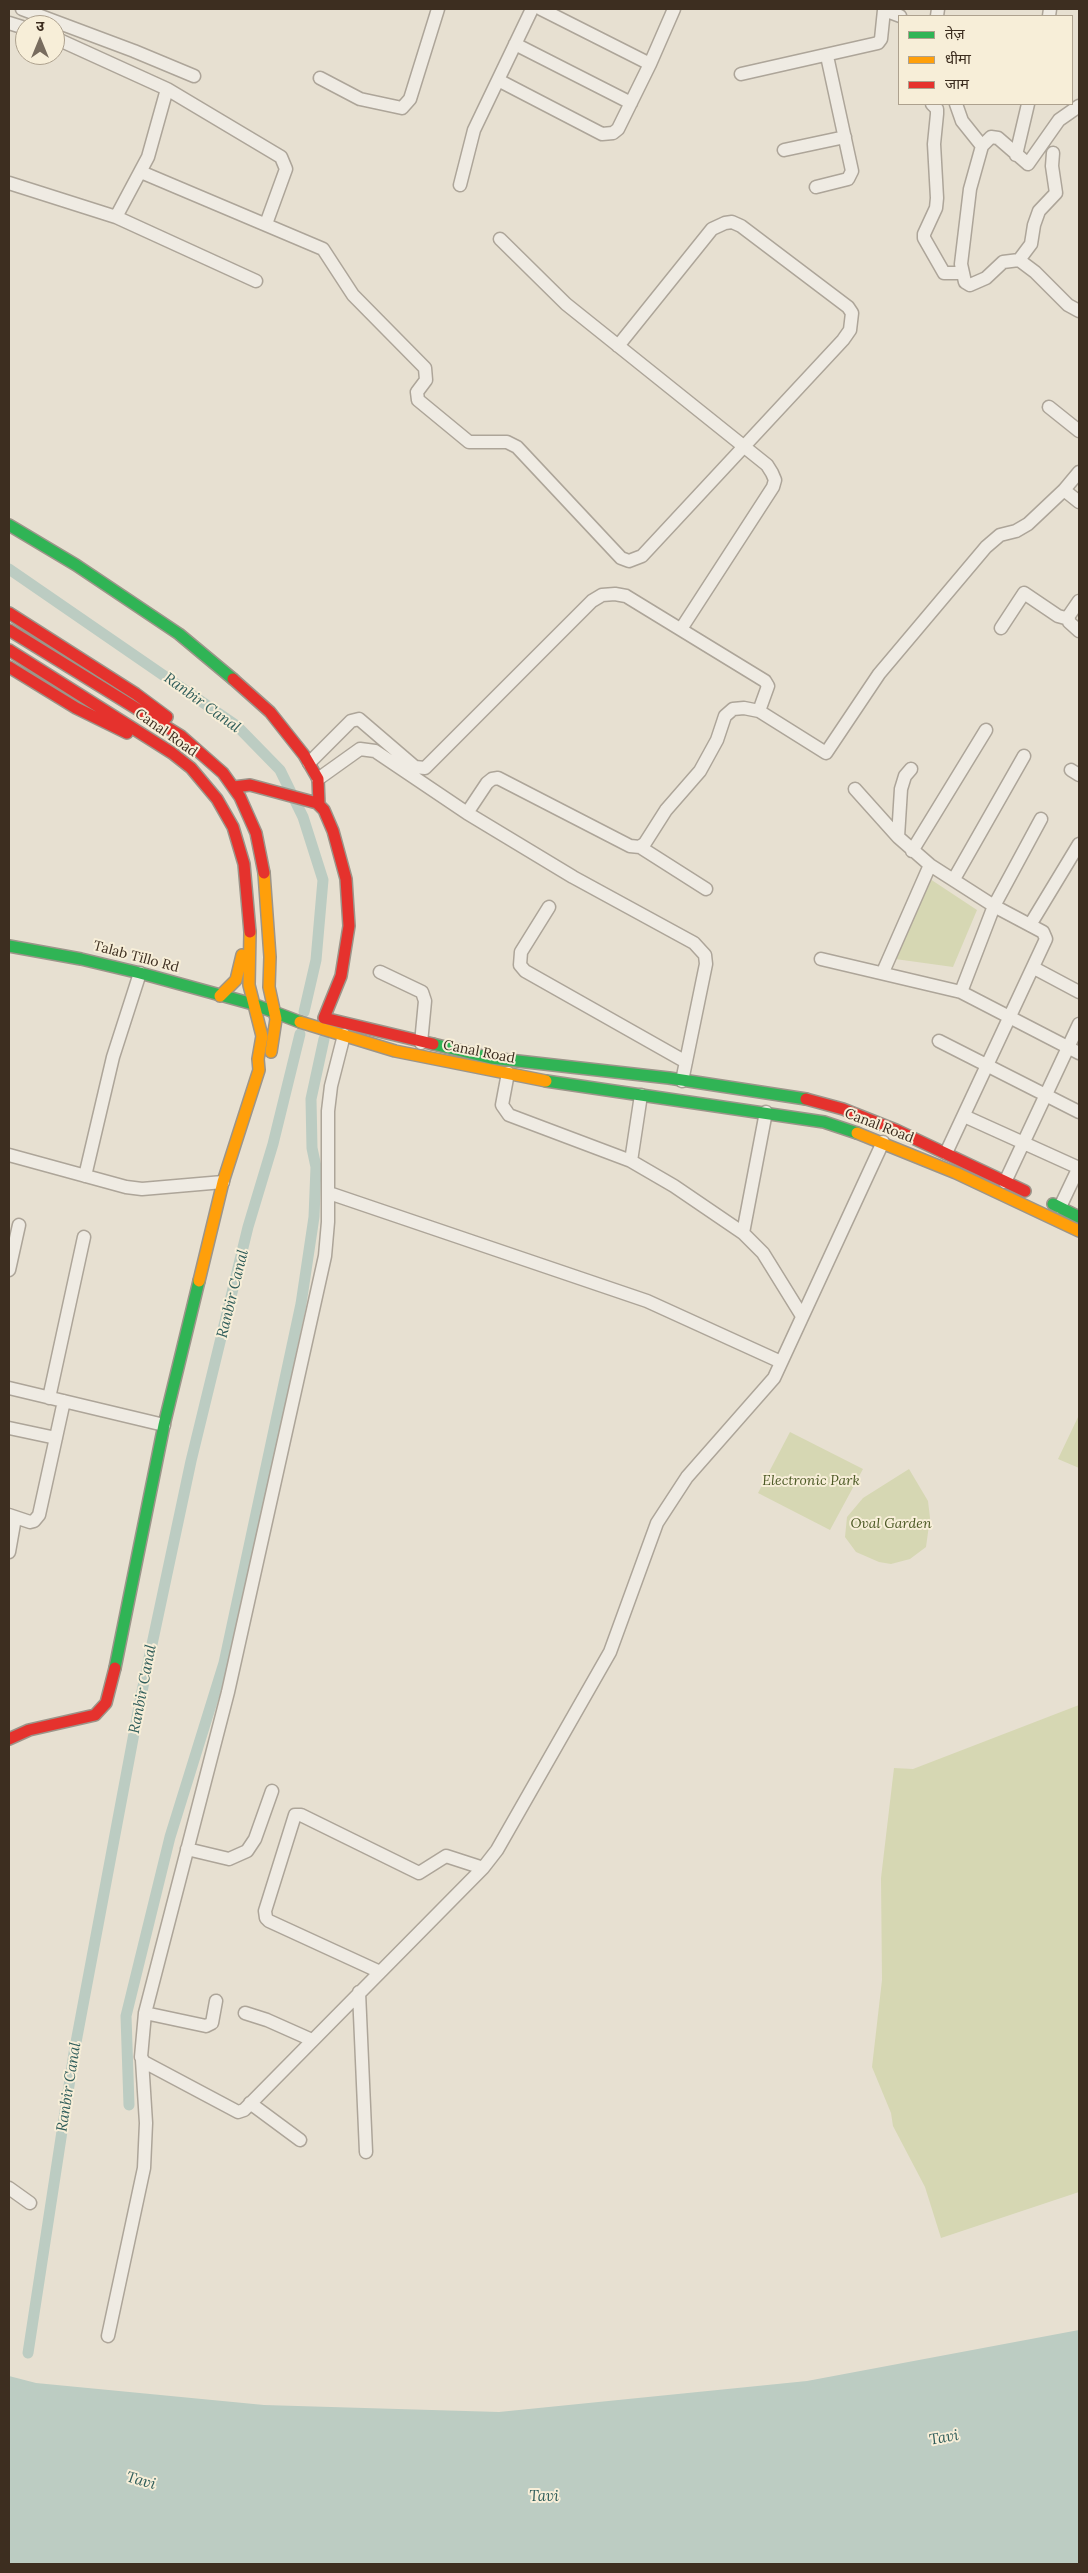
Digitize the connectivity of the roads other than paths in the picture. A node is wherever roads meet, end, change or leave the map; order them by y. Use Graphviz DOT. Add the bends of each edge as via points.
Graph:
graph roads {
  1 [pos="22,9"];
  2 [pos="438,9"];
  3 [pos="532,9"];
  4 [pos="541,9"];
  5 [pos="674,9"];
  6 [pos="884,9"];
  7 [pos="898,15"];
  8 [pos="65,43"];
  9 [pos="515,44"];
  10 [pos="827,56"];
  11 [pos="650,64"];
  12 [pos="741,74"];
  13 [pos="194,76"];
  14 [pos="320,78"];
  15 [pos="498,80"];
  16 [pos="167,89"];
  17 [pos="631,103"];
  18 [pos="932,105"];
  19 [pos="956,105"];
  20 [pos="1028,105"];
  21 [pos="1079,106"];
  22 [pos="845,137"];
  23 [pos="982,146"];
  24 [pos="784,150"];
  25 [pos="1053,153"];
  26 [pos="1016,155"];
  27 [pos="141,172"];
  28 [pos="9,183"];
  29 [pos="460,185"];
  30 [pos="816,187"];
  31 [pos="116,217"];
  32 [pos="266,224"];
  33 [pos="500,240"];
  34 [pos="1019,260"];
  35 [pos="962,273"];
  36 [pos="256,281"];
  37 [pos="1079,311"];
  38 [pos="618,346"];
  39 [pos="1049,407"];
  40 [pos="1079,431"];
  41 [pos="743,447"];
  42 [pos="1079,472"];
  43 [pos="1064,490"];
  44 [pos="1079,502"];
  45 [pos="9,525"];
  46 [pos="1079,601"];
  47 [pos="9,612"];
  48 [pos="1069,619"];
  49 [pos="1001,628"];
  50 [pos="9,630"];
  51 [pos="681,630"];
  52 [pos="1079,631"];
  53 [pos="9,650"];
  54 [pos="9,667"];
  55 [pos="759,711"];
  56 [pos="986,730"];
  57 [pos="142,733"];
  58 [pos="181,736"];
  59 [pos="1024,756"];
  60 [pos="309,763"];
  61 [pos="911,769"];
  62 [pos="318,779"];
  63 [pos="234,787"];
  64 [pos="855,789"];
  65 [pos="319,804"];
  66 [pos="467,813"];
  67 [pos="1041,819"];
  68 [pos="898,837"];
  69 [pos="1079,844"];
  70 [pos="640,847"];
  71 [pos="912,851"];
  72 [pos="930,865"];
  73 [pos="954,880"];
  74 [pos="706,889"];
  75 [pos="994,906"];
  76 [pos="549,907"];
  77 [pos="1030,925"];
  78 [pos="250,931"];
  79 [pos="9,946"];
  80 [pos="821,959"];
  81 [pos="1034,968"];
  82 [pos="380,972"];
  83 [pos="883,972"];
  84 [pos="140,973"];
  85 [pos="961,992"];
  86 [pos="1079,992"];
  87 [pos="220,996"];
  88 [pos="254,1004"];
  89 [pos="273,1008"];
  90 [pos="1010,1018"];
  91 [pos="1079,1024"];
  92 [pos="344,1035"];
  93 [pos="939,1041"];
  94 [pos="422,1043"];
  95 [pos="1074,1050"];
  96 [pos="686,1062"];
  97 [pos="988,1066"];
  98 [pos="259,1070"];
  99 [pos="508,1072"];
  100 [pos="682,1081"];
  101 [pos="640,1096"];
  102 [pos="1046,1096"];
  103 [pos="766,1112"];
  104 [pos="1079,1112"];
  105 [pos="964,1116"];
  106 [pos="883,1142"];
  107 [pos="1023,1143"];
  108 [pos="946,1153"];
  109 [pos="9,1155"];
  110 [pos="631,1161"];
  111 [pos="1079,1168"];
  112 [pos="85,1176"];
  113 [pos="223,1182"];
  114 [pos="1005,1182"];
  115 [pos="329,1193"];
  116 [pos="1060,1207"];
  117 [pos="1079,1217"];
  118 [pos="19,1225"];
  119 [pos="1079,1231"];
  120 [pos="743,1233"];
  121 [pos="84,1238"];
  122 [pos="9,1270"];
  123 [pos="802,1316"];
  124 [pos="781,1362"];
  125 [pos="9,1388"];
  126 [pos="49,1398"];
  127 [pos="64,1402"];
  128 [pos="164,1425"];
  129 [pos="9,1428"];
  130 [pos="56,1438"];
  131 [pos="12,1516"];
  132 [pos="9,1552"];
  133 [pos="9,1739"];
  134 [pos="272,1791"];
  135 [pos="187,1849"];
  136 [pos="483,1868"];
  137 [pos="380,1972"];
  138 [pos="359,1992"];
  139 [pos="216,2001"];
  140 [pos="145,2012"];
  141 [pos="245,2013"];
  142 [pos="312,2040"];
  143 [pos="142,2060"];
  144 [pos="250,2103"];
  145 [pos="300,2140"];
  146 [pos="366,2152"];
  147 [pos="9,2188"];
  148 [pos="30,2203"];
  149 [pos="108,2336"];
  1 -- 13 [label="street"];
  2 -- 14 [label="street" via="410,99 402,108 360,99"];
  3 -- 9 [label="street"];
  4 -- 11 [label="street"];
  5 -- 11 [label="street"];
  6 -- 7 [label="street"];
  6 -- 10 [label="street" via="878,43"];
  8 -- 16 [label="street"];
  9 -- 15 [label="street"];
  9 -- 17 [label="street"];
  10 -- 12 [label="street"];
  10 -- 22 [label="street"];
  11 -- 17 [label="street"];
  15 -- 17 [label="street" via="607,135 618,129"];
  15 -- 29 [label="street" via="474,130"];
  16 -- 27 [label="street" via="153,144"];
  16 -- 32 [label="street" via="263,144 285,162 285,173"];
  18 -- 35 [label="street" via="937,114 934,144 937,198 924,238 944,273"];
  19 -- 23 [label="street" via="962,121"];
  20 -- 26 [label="street"];
  21 -- 26 [label="street" via="1059,120 1030,163 1026,164"];
  22 -- 24 [label="street"];
  22 -- 30 [label="street" via="851,176 848,180"];
  23 -- 26 [label="street" via="991,137 998,138"];
  23 -- 35 [label="street" via="970,190 961,256"];
  25 -- 34 [label="street" via="1056,193 1039,211 1031,244"];
  27 -- 31 [label="street"];
  27 -- 32 [label="street"];
  28 -- 31 [label="street"];
  31 -- 36 [label="street"];
  32 -- 41 [label="street" via="328,252 353,295 427,372 426,380 417,392 418,400 469,442 507,442 518,447 622,558 629,560 642,556"];
  33 -- 38 [label="street" via="548,288"];
  34 -- 35 [label="street" via="1003,262 986,278 970,285"];
  34 -- 37 [label="street" via="1068,305"];
  38 -- 41 [label="street"];
  38 -- 41 [label="street" via="712,229 725,223 741,226 848,307 852,322 844,340"];
  39 -- 40 [label="street"];
  41 -- 51 [label="street" via="767,465 775,480 773,488"];
  42 -- 43 [label="street"];
  43 -- 44 [label="street"];
  43 -- 55 [label="street" via="1022,528 1000,535 986,547 879,674 826,752"];
  45 -- 60 [label="main road" via="179,634 270,712"];
  46 -- 48 [label="street" via="1070,611"];
  47 -- 58 [label="main road" via="164,714"];
  48 -- 49 [label="street" via="1054,614 1024,593"];
  48 -- 52 [label="street"];
  50 -- 58 [label="main road"];
  51 -- 55 [label="street" via="765,680 768,686"];
  51 -- 60 [label="street" via="626,596 602,595 557,635 425,768 415,767 359,719 351,721"];
  53 -- 57 [label="main road, Canal Road"];
  54 -- 57 [label="main road" via="101,722 130,734"];
  55 -- 70 [label="street" via="739,707 725,716 717,740 700,771 666,810"];
  56 -- 71 [label="street"];
  57 -- 78 [label="main road, Canal Road" via="191,768 227,815 244,864"];
  58 -- 63 [label="main road, Canal Road"];
  59 -- 73 [label="street"];
  60 -- 62 [label="main road"];
  61 -- 68 [label="street" via="901,789"];
  62 -- 65 [label="main road"];
  62 -- 66 [label="street" via="355,752 367,749 375,751"];
  63 -- 65 [label="main road" via="250,785"];
  63 -- 89 [label="main road, Canal Road" via="261,851"];
  64 -- 68 [label="street"];
  65 -- 94 [label="main road, Canal Road" via="333,831 349,901 349,926 341,976 324,1018"];
  66 -- 70 [label="street" via="487,783 498,778 630,846"];
  66 -- 96 [label="street" via="573,877 694,943 705,955 706,964"];
  67 -- 75 [label="street"];
  68 -- 71 [label="street"];
  69 -- 77 [label="street"];
  70 -- 74 [label="street"];
  71 -- 72 [label="street"];
  72 -- 73 [label="street"];
  72 -- 83 [label="street"];
  73 -- 75 [label="street"];
  75 -- 77 [label="street"];
  75 -- 85 [label="street"];
  76 -- 96 [label="street" via="521,952 520,965 525,971"];
  77 -- 81 [label="street" via="1042,932 1046,939"];
  78 -- 87 [label="main road" via="236,980"];
  78 -- 88 [label="main road, Canal Road" via="249,985"];
  79 -- 84 [label="main road, Talab Tillo Rd"];
  80 -- 83 [label="street"];
  81 -- 86 [label="street"];
  81 -- 90 [label="street"];
  82 -- 94 [label="street" via="422,992 425,1001"];
  83 -- 85 [label="street"];
  84 -- 87 [label="main road, Talab Tillo Rd"];
  84 -- 112 [label="street" via="114,1057"];
  85 -- 90 [label="street"];
  87 -- 88 [label="main road, Talab Tillo Rd"];
  88 -- 89 [label="main road, Canal Road"];
  88 -- 98 [label="main road" via="261,1027"];
  89 -- 92 [label="main road, Canal Road"];
  89 -- 98 [label="main road" via="277,1028 265,1065"];
  90 -- 95 [label="street"];
  90 -- 97 [label="street"];
  91 -- 95 [label="street"];
  92 -- 99 [label="main road, Canal Road" via="395,1051"];
  92 -- 115 [label="street" via="328,1111"];
  93 -- 97 [label="street"];
  94 -- 100 [label="main road, Canal Road" via="491,1058"];
  95 -- 102 [label="street"];
  96 -- 100 [label="street"];
  97 -- 102 [label="street"];
  97 -- 105 [label="street"];
  98 -- 113 [label="main road"];
  99 -- 101 [label="main road, Canal Road"];
  99 -- 110 [label="street" via="502,1105 509,1115"];
  100 -- 108 [label="main road, Canal Road" via="822,1102"];
  101 -- 103 [label="main road, Canal Road"];
  101 -- 110 [label="street"];
  102 -- 104 [label="street"];
  102 -- 107 [label="street"];
  103 -- 106 [label="main road, Canal Road" via="824,1122"];
  103 -- 120 [label="street"];
  105 -- 107 [label="street"];
  105 -- 108 [label="street"];
  106 -- 119 [label="main road, Canal Road"];
  106 -- 123 [label="street"];
  107 -- 111 [label="street"];
  107 -- 114 [label="street"];
  108 -- 114 [label="main road, Canal Road"];
  109 -- 112 [label="street"];
  110 -- 120 [label="street"];
  111 -- 116 [label="street"];
  112 -- 113 [label="street" via="142,1189"];
  113 -- 128 [label="main road"];
  114 -- 116 [label="main road, Canal Road"];
  115 -- 124 [label="street" via="647,1301"];
  115 -- 135 [label="street" via="325,1256 228,1692"];
  116 -- 117 [label="main road, Canal Road"];
  118 -- 122 [label="street"];
  120 -- 123 [label="street" via="763,1253"];
  121 -- 126 [label="street"];
  123 -- 124 [label="street"];
  124 -- 136 [label="street" via="774,1378 682,1484 657,1523 610,1652 497,1850"];
  125 -- 126 [label="street"];
  126 -- 127 [label="street"];
  127 -- 128 [label="street"];
  127 -- 130 [label="street"];
  128 -- 133 [label="main road" via="106,1703 95,1715 28,1730"];
  129 -- 130 [label="street"];
  130 -- 131 [label="street" via="38,1515 30,1522"];
  131 -- 132 [label="street"];
  134 -- 135 [label="street" via="255,1839 247,1851 229,1859"];
  135 -- 140 [label="street"];
  136 -- 137 [label="street"];
  136 -- 137 [label="street" via="446,1856 419,1873 302,1815 295,1815 265,1911 266,1918"];
  137 -- 138 [label="street"];
  138 -- 142 [label="street"];
  138 -- 146 [label="street"];
  139 -- 140 [label="street" via="212,2024 206,2026"];
  140 -- 143 [label="street"];
  141 -- 142 [label="street"];
  142 -- 144 [label="street"];
  143 -- 144 [label="street" via="234,2110 241,2112"];
  143 -- 149 [label="street" via="146,2123 144,2168"];
  144 -- 145 [label="street"];
  147 -- 148 [label="street"];
}
